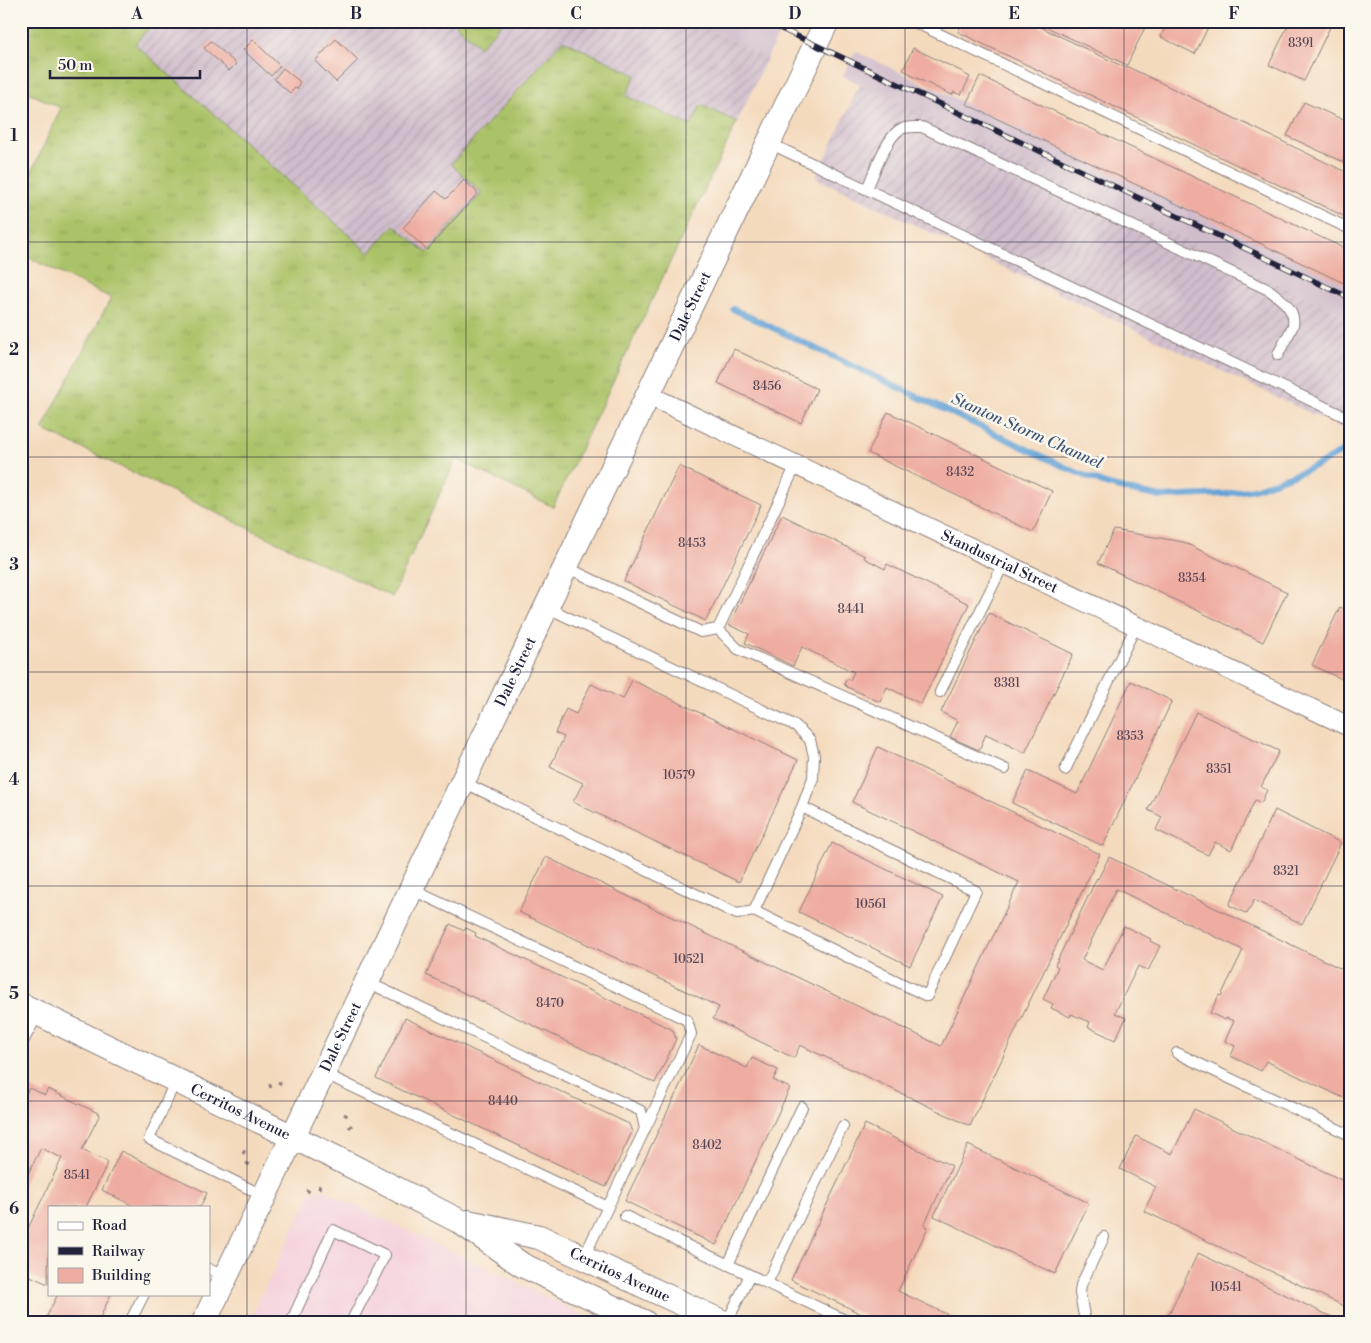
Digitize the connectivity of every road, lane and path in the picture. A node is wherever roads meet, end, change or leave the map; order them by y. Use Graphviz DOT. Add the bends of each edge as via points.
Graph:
graph roads {
  1 [pos="827,21"];
  2 [pos="912,21"];
  3 [pos="769,143"];
  4 [pos="866,190"];
  5 [pos="1350,229"];
  6 [pos="1278,354"];
  7 [pos="648,395"];
  8 [pos="1350,419"];
  9 [pos="796,465"];
  10 [pos="1004,563"];
  11 [pos="566,566"];
  12 [pos="546,607"];
  13 [pos="1136,626"];
  14 [pos="718,628"];
  15 [pos="940,692"];
  16 [pos="1350,727"];
  17 [pos="1005,769"];
  18 [pos="1065,770"];
  19 [pos="463,782"];
  20 [pos="802,807"];
  21 [pos="411,889"];
  22 [pos="754,912"];
  23 [pos="367,982"];
  24 [pos="30,1009"];
  25 [pos="21,1046"];
  26 [pos="1177,1053"];
  27 [pos="323,1073"];
  28 [pos="176,1080"];
  29 [pos="278,1082"];
  30 [pos="270,1084"];
  31 [pos="285,1086"];
  32 [pos="271,1090"];
  33 [pos="802,1107"];
  34 [pos="344,1114"];
  35 [pos="349,1117"];
  36 [pos="843,1126"];
  37 [pos="645,1130"];
  38 [pos="1350,1135"];
  39 [pos="293,1136"];
  40 [pos="306,1190"];
  41 [pos="310,1192"];
  42 [pos="264,1196"];
  43 [pos="608,1207"];
  44 [pos="624,1216"];
  45 [pos="459,1220"];
  46 [pos="1104,1237"];
  47 [pos="584,1257"];
  48 [pos="728,1265"];
  49 [pos="217,1273"];
  50 [pos="750,1275"];
  51 [pos="767,1283"];
  52 [pos="143,1296"];
  53 [pos="130,1322"];
  54 [pos="204,1322"];
  55 [pos="291,1322"];
  56 [pos="351,1322"];
  57 [pos="644,1322"];
  58 [pos="722,1322"];
  59 [pos="727,1322"];
  60 [pos="850,1322"];
  61 [pos="1084,1322"];
  1 -- 3 [label="street, Dale Street"];
  2 -- 5 [label="lane"];
  3 -- 4 [label="lane"];
  3 -- 7 [label="street, Dale Street"];
  4 -- 6 [label="lane" via="889,141 907,127 922,127 1268,290 1282,299 1292,312 1293,325"];
  4 -- 8 [label="lane"];
  7 -- 9 [label="street, Standustrial Street"];
  7 -- 11 [label="street, Dale Street"];
  9 -- 10 [label="street, Standustrial Street"];
  9 -- 14 [label="lane"];
  10 -- 13 [label="street, Standustrial Street"];
  10 -- 15 [label="lane"];
  11 -- 12 [label="street, Dale Street"];
  11 -- 14 [label="lane" via="701,632"];
  12 -- 19 [label="street, Dale Street"];
  12 -- 20 [label="lane" via="796,726 810,740 814,756 813,778"];
  13 -- 16 [label="street, Standustrial Street"];
  13 -- 18 [label="lane"];
  14 -- 17 [label="lane" via="738,649"];
  19 -- 21 [label="street, Dale Street"];
  19 -- 22 [label="lane" via="736,914"];
  20 -- 22 [label="lane"];
  20 -- 22 [label="lane" via="976,891 927,996"];
  21 -- 23 [label="street, Dale Street"];
  21 -- 37 [label="lane" via="686,1020 691,1034"];
  23 -- 27 [label="street, Dale Street"];
  23 -- 37 [label="lane" via="641,1111"];
  24 -- 25 [label="lane"];
  24 -- 28 [label="street, Cerritos Avenue"];
  26 -- 38 [label="lane"];
  27 -- 39 [label="street, Dale Street"];
  27 -- 43 [label="lane"];
  28 -- 39 [label="street, Cerritos Avenue"];
  28 -- 42 [label="lane" via="149,1139"];
  29 -- 31 [label="path"];
  30 -- 32 [label="path"];
  33 -- 48 [label="lane"];
  34 -- 35 [label="path"];
  36 -- 51 [label="lane"];
  37 -- 43 [label="lane"];
  39 -- 42 [label="street, Dale Street"];
  39 -- 45 [label="street, Cerritos Avenue"];
  40 -- 41 [label="path"];
  42 -- 49 [label="street, Dale Street"];
  43 -- 47 [label="lane"];
  44 -- 48 [label="lane"];
  45 -- 47 [label="street, Cerritos Avenue" via="539,1237"];
  45 -- 57 [label="street, Cerritos Avenue" via="522,1265"];
  46 -- 61 [label="lane" via="1081,1285"];
  47 -- 58 [label="street, Cerritos Avenue"];
  48 -- 50 [label="lane"];
  49 -- 54 [label="street, Dale Street"];
  50 -- 51 [label="lane"];
  50 -- 59 [label="lane"];
  51 -- 60 [label="lane"];
  52 -- 53 [label="lane"];
  55 -- 56 [label="lane" via="334,1230 384,1255"];
}
